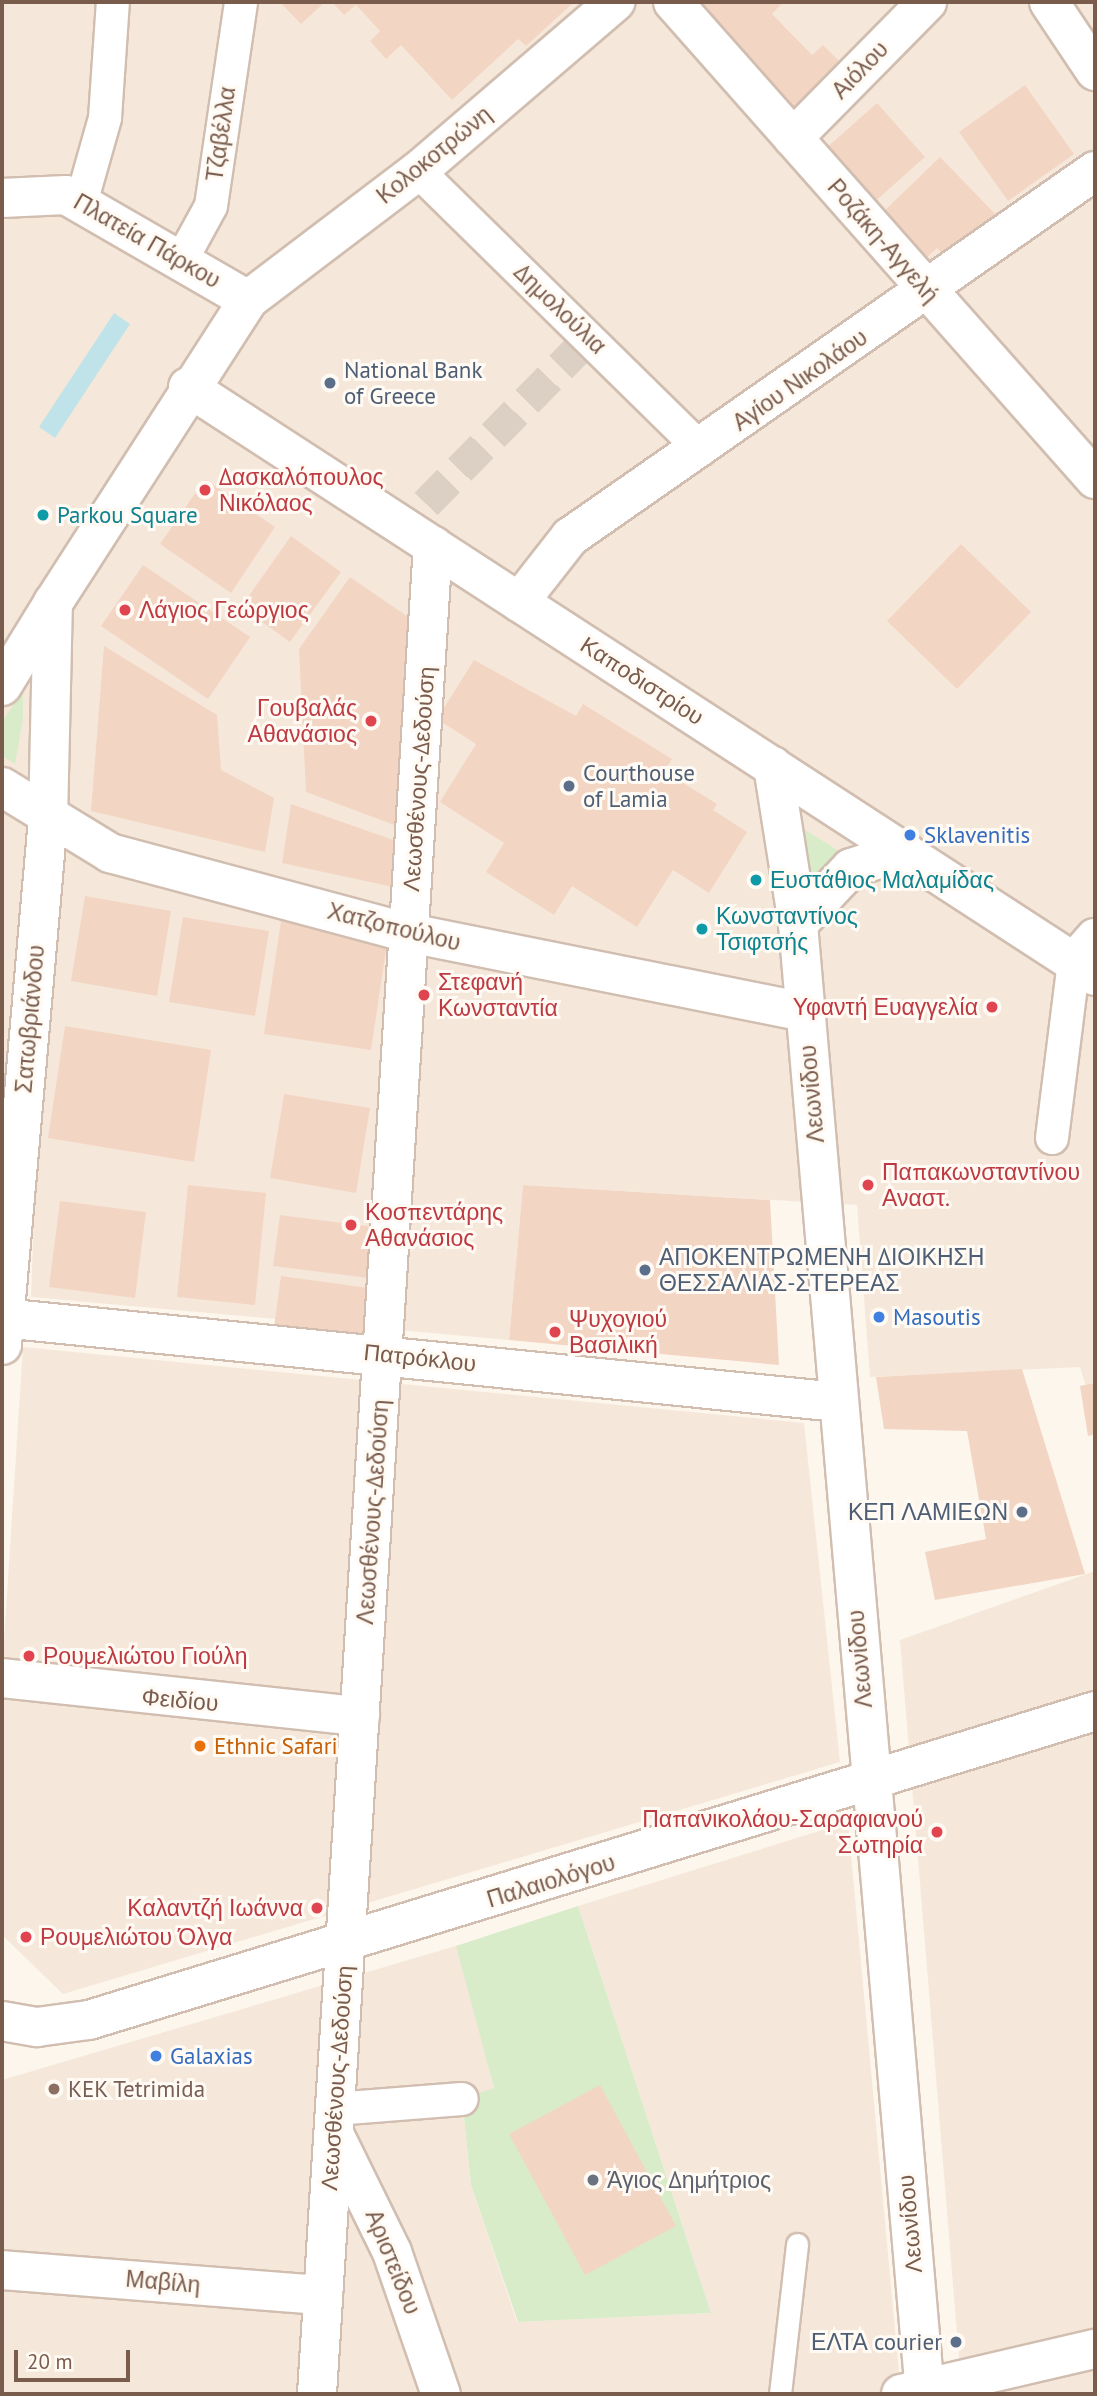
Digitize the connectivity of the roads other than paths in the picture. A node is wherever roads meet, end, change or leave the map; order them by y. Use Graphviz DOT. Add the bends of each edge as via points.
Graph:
graph roads {
  1 [pos="113,2"];
  2 [pos="241,2"];
  3 [pos="615,2"];
  4 [pos="673,2"];
  5 [pos="927,2"];
  6 [pos="1049,2"];
  7 [pos="1095,71"];
  8 [pos="793,138"];
  9 [pos="418,171"];
  10 [pos="1095,171"];
  11 [pos="2,198"];
  12 [pos="81,203"];
  13 [pos="182,259"];
  14 [pos="927,291"];
  15 [pos="248,300"];
  16 [pos="188,387"];
  17 [pos="701,449"];
  18 [pos="1095,479"];
  19 [pos="433,546"];
  20 [pos="519,602"];
  21 [pos="53,603"];
  22 [pos="2,686"];
  23 [pos="773,766"];
  24 [pos="2,787"];
  25 [pos="48,819"];
  26 [pos="904,851"];
  27 [pos="798,924"];
  28 [pos="409,933"];
  29 [pos="1088,959"];
  30 [pos="805,1012"];
  31 [pos="1052,1138"];
  32 [pos="2,1328"];
  33 [pos="382,1354"];
  34 [pos="837,1402"];
  35 [pos="2,1678"];
  36 [pos="1095,1711"];
  37 [pos="360,1716"];
  38 [pos="871,1782"];
  39 [pos="346,1945"];
  40 [pos="2,2021"];
  41 [pos="462,2099"];
  42 [pos="334,2122"];
  43 [pos="797,2244"];
  44 [pos="2,2270"];
  45 [pos="323,2295"];
  46 [pos="1095,2349"];
  47 [pos="917,2392"];
  48 [pos="317,2394"];
  49 [pos="441,2394"];
  50 [pos="780,2394"];
  1 -- 12 [label="street" via="105,118"];
  2 -- 13 [label="street, Τζαβέλλα" via="211,206"];
  3 -- 9 [label="main road, Κολοκοτρώνη"];
  4 -- 8 [label="main road, Ροζάκη-Αγγελή"];
  5 -- 8 [label="main road, Αιόλου"];
  6 -- 7 [label="main road"];
  8 -- 14 [label="main road, Ροζάκη-Αγγελή"];
  9 -- 15 [label="main road, Κολοκοτρώνη"];
  9 -- 17 [label="street, Δημολούλια"];
  10 -- 14 [label="main road, Αγίου Νικολάου"];
  11 -- 12 [label="main road, Πλατεία Πάρκου" via="54,193"];
  12 -- 13 [label="main road, Πλατεία Πάρκου"];
  13 -- 15 [label="main road, Πλατεία Πάρκου"];
  14 -- 17 [label="main road, Αγίου Νικολάου"];
  14 -- 18 [label="main road, Ροζάκη-Αγγελή"];
  15 -- 16 [label="main road, Κολοκοτρώνη"];
  16 -- 19 [label="main road, Καποδιστρίου"];
  16 -- 21 [label="main road, Κολοκοτρώνη"];
  17 -- 20 [label="main road, Αγίου Νικολάου" via="570,537"];
  19 -- 20 [label="main road, Καποδιστρίου"];
  19 -- 28 [label="main road, Λεωσθένους-Δεδούση"];
  20 -- 23 [label="main road, Καποδιστρίου"];
  21 -- 22 [label="main road, Κολοκοτρώνη"];
  21 -- 25 [label="main road, Σατωβριάνδου"];
  23 -- 26 [label="main road, Καποδιστρίου"];
  23 -- 27 [label="main road, Λεωνίδου"];
  24 -- 25 [label="main road, Χατζοπούλου"];
  25 -- 28 [label="main road, Χατζοπούλου" via="110,853"];
  25 -- 32 [label="main road, Σατωβριάνδου"];
  26 -- 27 [label="main road" via="851,868"];
  26 -- 29 [label="main road, Καποδιστρίου"];
  27 -- 30 [label="main road, Λεωνίδου"];
  28 -- 30 [label="main road, Χατζοπούλου"];
  28 -- 33 [label="main road, Λεωσθένους-Δεδούση"];
  29 -- 31 [label="street"];
  30 -- 34 [label="main road, Λεωνίδου"];
  32 -- 33 [label="main road, Πατρόκλου"];
  33 -- 34 [label="main road, Πατρόκλου"];
  33 -- 37 [label="main road, Λεωσθένους-Δεδούση"];
  34 -- 38 [label="main road, Λεωνίδου"];
  35 -- 37 [label="main road, Φειδίου"];
  36 -- 38 [label="main road, Παλαιολόγου"];
  37 -- 39 [label="main road, Λεωσθένους-Δεδούση"];
  38 -- 39 [label="main road, Παλαιολόγου"];
  38 -- 47 [label="main road, Λεωνίδου"];
  39 -- 40 [label="main road, Παλαιολόγου" via="69,2025"];
  39 -- 42 [label="main road, Λεωσθένους-Δεδούση"];
  41 -- 42 [label="street"];
  42 -- 45 [label="main road, Λεωσθένους-Δεδούση"];
  42 -- 49 [label="main road, Αριστείδου" via="392,2252"];
  43 -- 50 [label="lane"];
  44 -- 45 [label="main road, Μαβίλη"];
  45 -- 48 [label="main road, Λεωσθένους-Δεδούση"];
  46 -- 47 [label="main road"];
}
